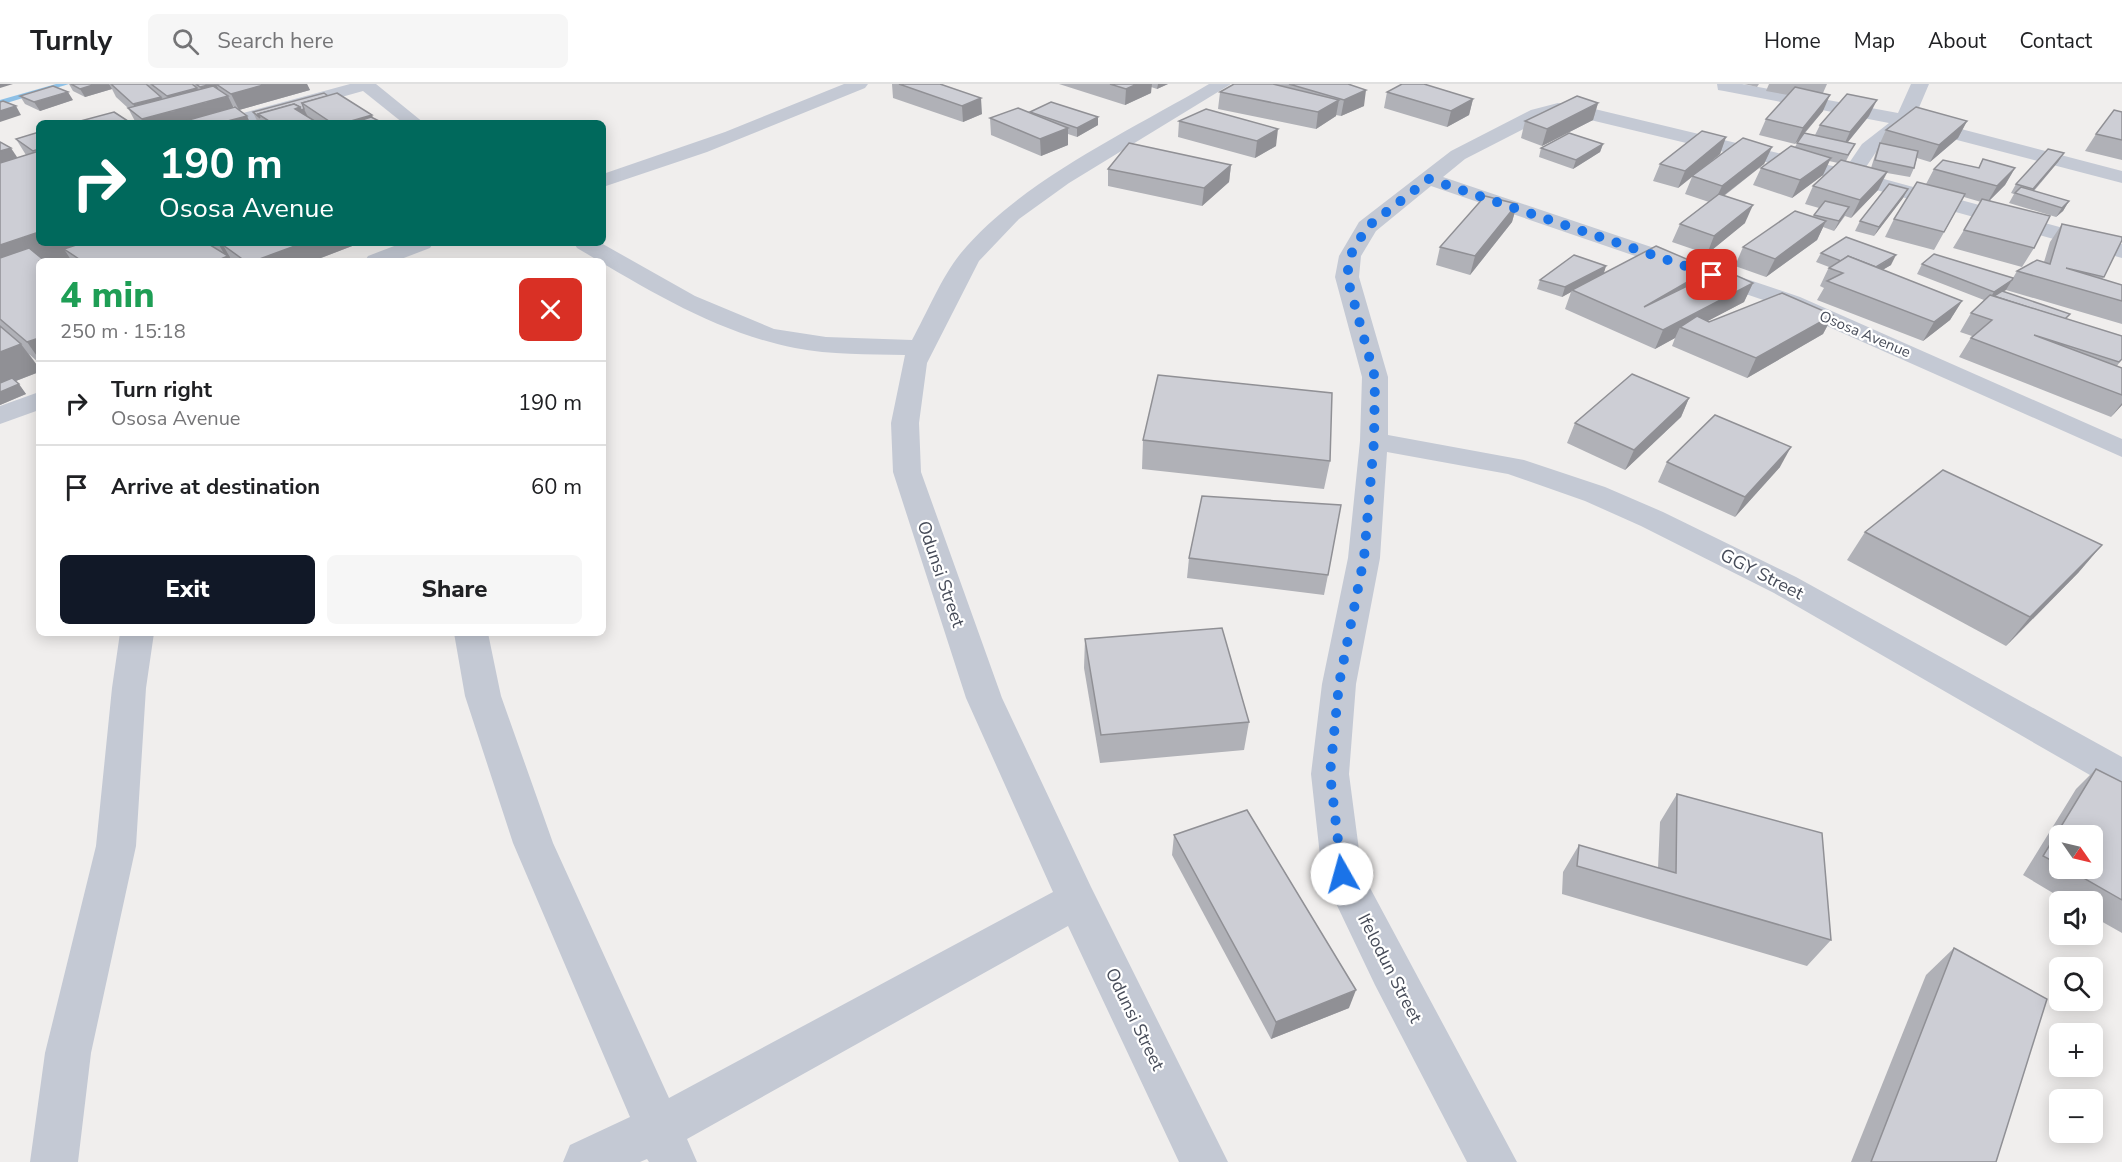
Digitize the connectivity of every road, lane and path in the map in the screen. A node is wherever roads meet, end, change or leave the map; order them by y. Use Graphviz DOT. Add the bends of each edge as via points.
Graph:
graph roads {
  1 [pos="365,84"];
  2 [pos="859,84"];
  3 [pos="1222,84"];
  4 [pos="1920,84"];
  5 [pos="1724,86"];
  6 [pos="239,120"];
  7 [pos="411,120"];
  8 [pos="1904,120"];
  9 [pos="1850,176"];
  10 [pos="2122,177"];
  11 [pos="1429,179"];
  12 [pos="606,181"];
  13 [pos="414,246"];
  14 [pos="590,246"];
  15 [pos="2122,251"];
  16 [pos="384,258"];
  17 [pos="920,348"];
  18 [pos="36,401"];
  19 [pos="0,416"];
  20 [pos="1374,441"];
  21 [pos="2122,449"];
  22 [pos="137,636"];
  23 [pos="472,636"];
  24 [pos="2122,775"];
  25 [pos="1077,900"];
  26 [pos="667,1145"];
  27 [pos="54,1162"];
  28 [pos="587,1162"];
  29 [pos="1204,1162"];
  30 [pos="1493,1162"];
  1 -- 6 [label="street"];
  1 -- 7 [label="street"];
  2 -- 12 [label="street" via="747,131"];
  3 -- 17 [label="street, Odunsi Street" via="1062,179 1011,214 969,258"];
  4 -- 8 [label="street"];
  5 -- 8 [label="street"];
  8 -- 9 [label="street" via="1869,148"];
  8 -- 10 [label="street"];
  9 -- 11 [label="street, Ifelodun Street" via="1558,109 1538,114 1458,155"];
  9 -- 15 [label="street, Ifelodun Street"];
  11 -- 20 [label="street, Ifelodun Street" via="1367,227 1350,256 1347,277 1375,378"];
  11 -- 21 [label="street, Ososa Avenue" via="1792,302"];
  13 -- 16 [label="street"];
  14 -- 17 [label="street" via="698,308 761,333 797,342"];
  17 -- 25 [label="street, Odunsi Street" via="905,423 907,472 984,698"];
  18 -- 19 [label="street"];
  20 -- 24 [label="street, GGY Street" via="1514,466 1643,515 1785,585"];
  20 -- 30 [label="street, Ifelodun Street" via="1364,558 1339,684 1330,774 1342,874"];
  22 -- 27 [label="street" via="116,846 68,1053"];
  23 -- 26 [label="street" via="483,696 533,843"];
  25 -- 26 [label="street"];
  25 -- 29 [label="street, Odunsi Street"];
  26 -- 28 [label="street"];
}
